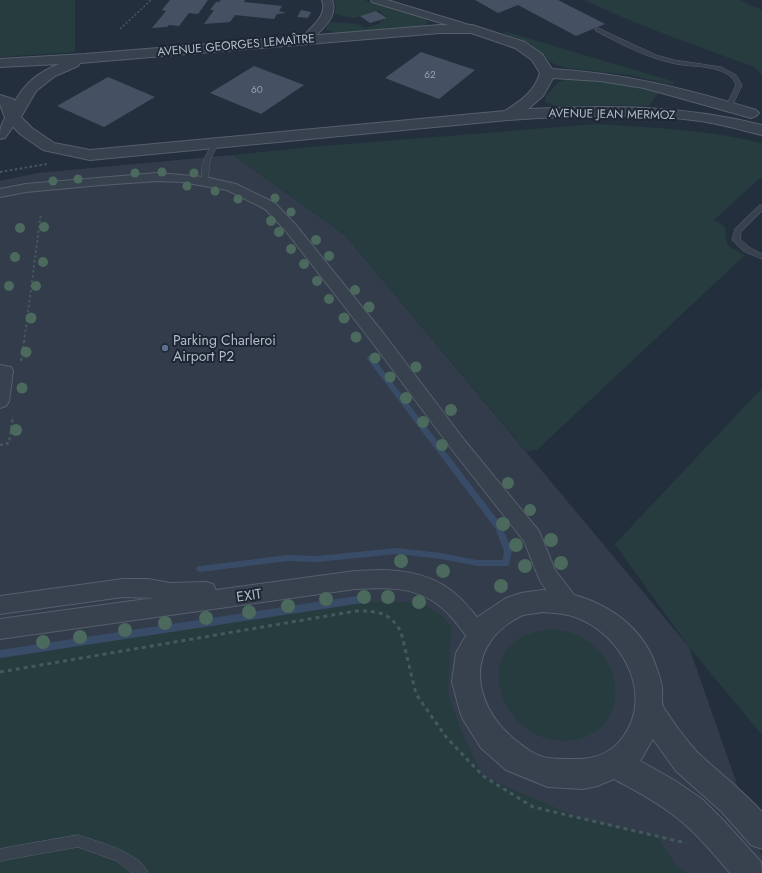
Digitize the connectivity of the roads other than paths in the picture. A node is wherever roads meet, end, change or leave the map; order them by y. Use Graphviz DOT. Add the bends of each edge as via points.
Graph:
graph roads {
  1 [pos="326,0"];
  2 [pos="376,0"];
  3 [pos="472,28"];
  4 [pos="598,30"];
  5 [pos="306,40"];
  6 [pos="85,58"];
  7 [pos="0,63"];
  8 [pos="547,73"];
  9 [pos="0,99"];
  10 [pos="729,106"];
  11 [pos="508,115"];
  12 [pos="762,116"];
  13 [pos="13,118"];
  14 [pos="762,130"];
  15 [pos="0,135"];
  16 [pos="216,143"];
  17 [pos="157,177"];
  18 [pos="205,181"];
  19 [pos="4,192"];
  20 [pos="20,200"];
  21 [pos="0,204"];
  22 [pos="762,207"];
  23 [pos="762,257"];
  24 [pos="3,371"];
  25 [pos="0,401"];
  26 [pos="305,587"];
  27 [pos="568,603"];
  28 [pos="0,605"];
  29 [pos="0,629"];
  30 [pos="478,635"];
  31 [pos="649,712"];
  32 [pos="615,763"];
  33 [pos="762,834"];
  34 [pos="0,856"];
  35 [pos="142,873"];
  36 [pos="750,873"];
  1 -- 5 [label="street" via="329,5 325,20"];
  2 -- 3 [label="street"];
  3 -- 5 [label="street, AVENUE GEORGES LEMAÎTRE"];
  3 -- 8 [label="street" via="520,45 536,57"];
  4 -- 10 [label="lane" via="638,52 716,68 733,75 739,85"];
  5 -- 6 [label="street, AVENUE GEORGES LEMAÎTRE"];
  6 -- 7 [label="street, AVENUE GEORGES LEMAÎTRE"];
  6 -- 13 [label="street" via="50,73 30,88"];
  8 -- 10 [label="street, AVENUE JEAN MERMOZ" via="626,80"];
  8 -- 11 [label="street" via="544,84 532,100"];
  9 -- 13 [label="street" via="8,102"];
  10 -- 12 [label="street, AVENUE JEAN MERMOZ"];
  11 -- 14 [label="street, AVENUE JEAN MERMOZ" via="571,111 653,112 702,116"];
  11 -- 16 [label="street, AVENUE JEAN MERMOZ"];
  13 -- 15 [label="street"];
  13 -- 16 [label="street, AVENUE JEAN MERMOZ" via="26,131 49,146 90,155"];
  16 -- 18 [label="lane" via="206,159"];
  17 -- 18 [label="street"];
  17 -- 19 [label="street"];
  17 -- 20 [label="street" via="126,189"];
  18 -- 27 [label="street" via="231,187 256,198 270,206 290,227 532,536 547,575"];
  19 -- 20 [label="street"];
  20 -- 21 [label="street"];
  22 -- 23 [label="lane" via="738,231 736,240 746,249"];
  24 -- 25 [label="street"];
  26 -- 28 [label="street" via="170,592 148,588 123,588"];
  26 -- 29 [label="street, EXIT"];
  26 -- 30 [label="street, EXIT" via="355,580 392,578 416,581 455,605"];
  27 -- 30 [label="street" via="542,601 517,606 495,617"];
  27 -- 31 [label="street" via="588,610 606,621 636,651 645,671 649,691"];
  30 -- 32 [label="street" via="469,654 466,676 469,700 479,723 495,744 516,760 540,772 567,776 592,773"];
  31 -- 32 [label="street" via="643,732 631,749"];
  31 -- 33 [label="street" via="686,761 732,802"];
  32 -- 36 [label="street" via="691,810 720,838"];
  34 -- 35 [label="lane" via="78,841 121,856"];
}
